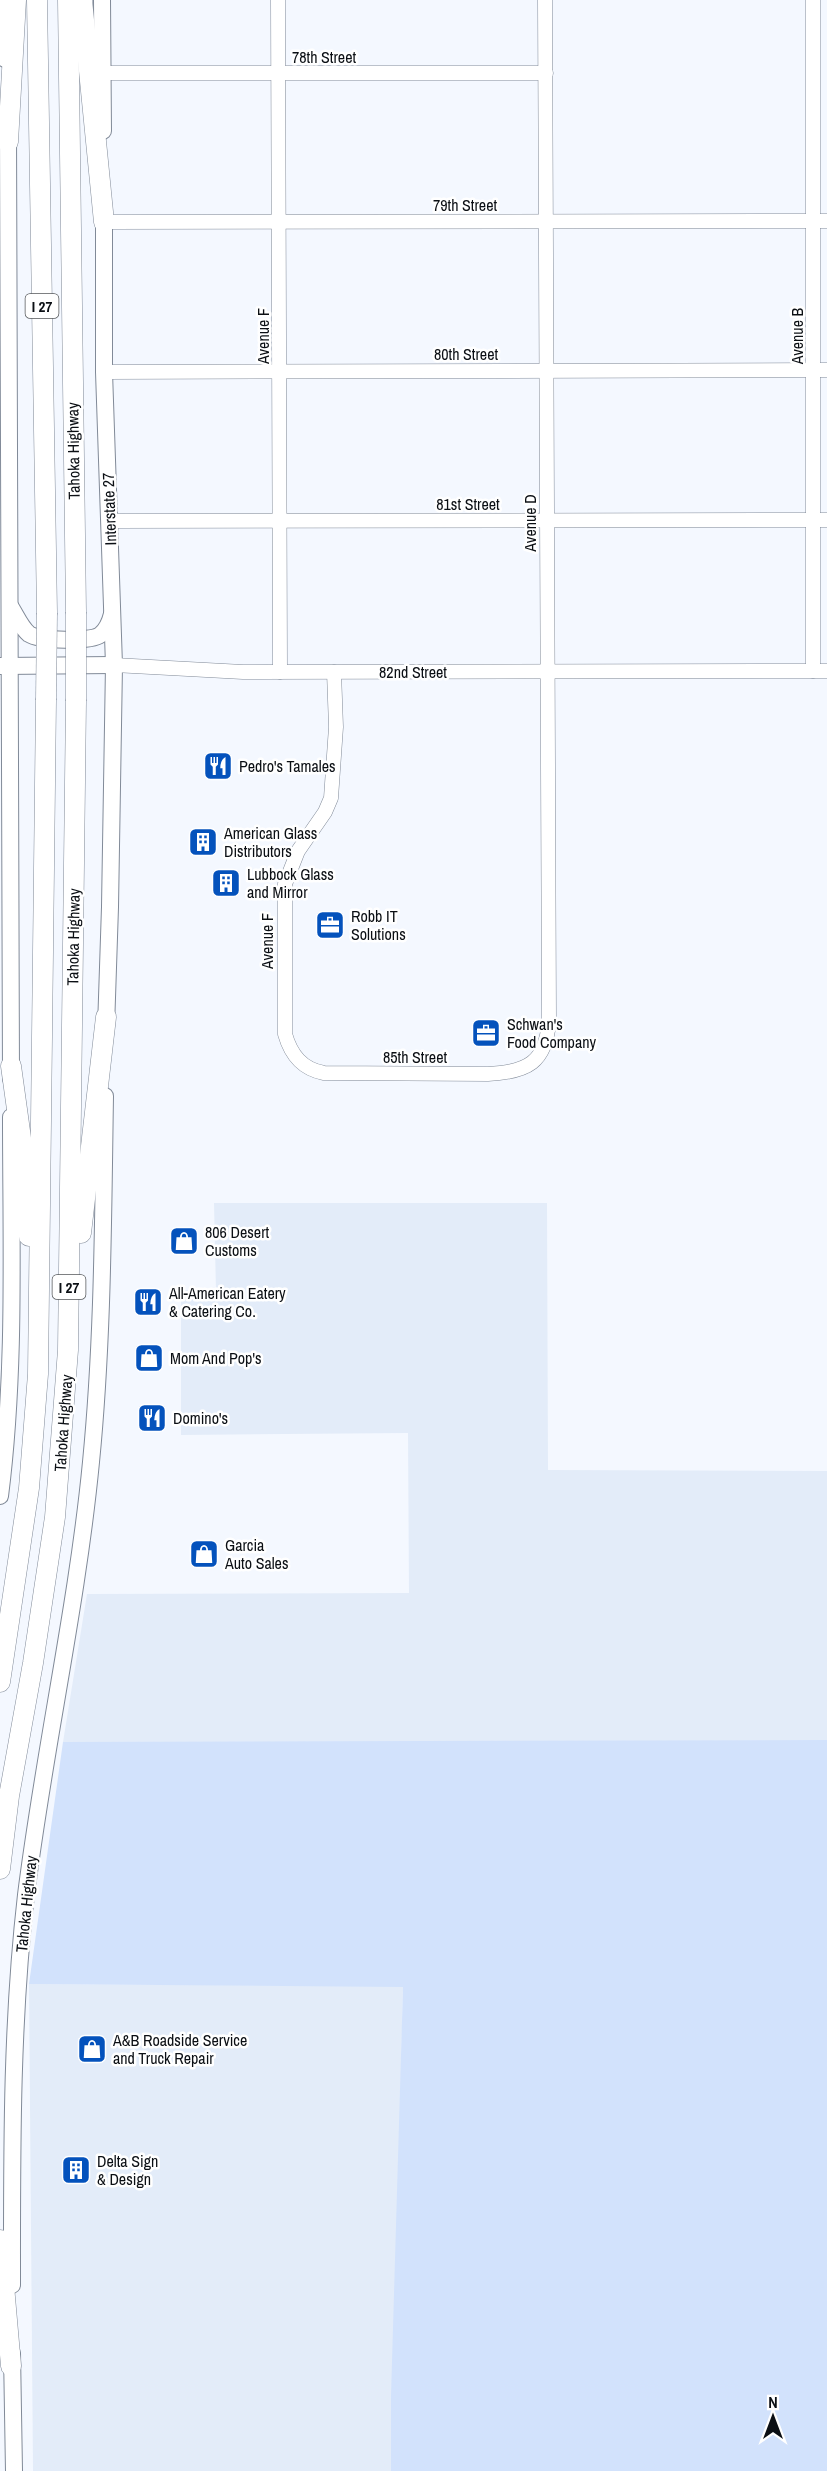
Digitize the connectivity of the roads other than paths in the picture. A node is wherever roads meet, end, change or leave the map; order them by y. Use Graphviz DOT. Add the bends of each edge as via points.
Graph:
graph roads {
  1 [pos="3,0"];
  2 [pos="16,0"];
  3 [pos="37,0"];
  4 [pos="68,0"];
  5 [pos="82,0"];
  6 [pos="102,0"];
  7 [pos="278,0"];
  8 [pos="545,0"];
  9 [pos="813,0"];
  10 [pos="546,72"];
  11 [pos="102,73"];
  12 [pos="279,74"];
  13 [pos="8,142"];
  14 [pos="278,221"];
  15 [pos="820,221"];
  16 [pos="104,222"];
  17 [pos="547,222"];
  18 [pos="4,368"];
  19 [pos="546,370"];
  20 [pos="820,370"];
  21 [pos="279,371"];
  22 [pos="104,372"];
  23 [pos="820,520"];
  24 [pos="109,521"];
  25 [pos="280,521"];
  26 [pos="547,521"];
  27 [pos="10,606"];
  28 [pos="113,612"];
  29 [pos="114,665"];
  30 [pos="5,666"];
  31 [pos="820,671"];
  32 [pos="280,672"];
  33 [pos="334,672"];
  34 [pos="547,672"];
  35 [pos="6,818"];
  36 [pos="6,963"];
  37 [pos="106,1017"];
  38 [pos="6,1030"];
  39 [pos="287,1042"];
  40 [pos="546,1045"];
  41 [pos="11,1066"];
  42 [pos="69,1334"];
  43 [pos="38,1338"];
  44 [pos="2,1459"];
  45 [pos="0,1496"];
  46 [pos="0,1682"];
  47 [pos="0,1869"];
  48 [pos="0,2240"];
  49 [pos="11,2366"];
  50 [pos="14,2471"];
  1 -- 13 [label="main road"];
  2 -- 13 [label="highway"];
  3 -- 43 [label="highway, Tahoka Highway / I 27, bridge" via="47,613"];
  4 -- 42 [label="highway, Tahoka Highway / I 27, bridge" via="76,612"];
  5 -- 16 [label="highway"];
  6 -- 11 [label="main road, Interstate 27"];
  7 -- 12 [label="street, Avenue F"];
  8 -- 10 [label="street, Avenue D"];
  9 -- 15 [label="street, Avenue B"];
  10 -- 12 [label="street, 78th Street"];
  10 -- 17 [label="street, Avenue D"];
  11 -- 12 [label="street, 78th Street"];
  11 -- 16 [label="main road, Interstate 27"];
  12 -- 14 [label="street, Avenue F"];
  13 -- 18 [label="main road"];
  14 -- 16 [label="street, 79th Street"];
  14 -- 17 [label="street, 79th Street"];
  14 -- 21 [label="street, Avenue F"];
  15 -- 17 [label="street, 79th Street"];
  15 -- 20 [label="street, Avenue B"];
  16 -- 22 [label="main road, Interstate 27"];
  17 -- 19 [label="street, Avenue D"];
  18 -- 27 [label="main road"];
  19 -- 20 [label="street, 80th Street"];
  19 -- 21 [label="street, 80th Street"];
  19 -- 26 [label="street, Avenue D"];
  20 -- 23 [label="street, Avenue B"];
  21 -- 22 [label="street, 80th Street"];
  21 -- 25 [label="street, Avenue F"];
  22 -- 24 [label="main road, Interstate 27"];
  23 -- 26 [label="street, 81st Street"];
  23 -- 31 [label="street, Avenue B"];
  24 -- 25 [label="street, 81st Street"];
  24 -- 28 [label="main road, Interstate 27"];
  25 -- 26 [label="street, 81st Street"];
  25 -- 32 [label="street, Avenue F"];
  26 -- 34 [label="street, Avenue D"];
  27 -- 28 [label="main road" via="29,634 55,639 100,635"];
  27 -- 30 [label="main road"];
  28 -- 29 [label="main road, Interstate 27"];
  29 -- 30 [label="main road, 82nd Street"];
  29 -- 32 [label="street, 82nd Street"];
  29 -- 37 [label="main road, Interstate 27"];
  30 -- 35 [label="main road"];
  31 -- 34 [label="street, 82nd Street"];
  32 -- 33 [label="street, 82nd Street"];
  33 -- 34 [label="street, 82nd Street"];
  33 -- 39 [label="street, Avenue F" via="336,727 331,798 298,851 285,884"];
  34 -- 40 [label="street, Avenue D" via="550,919"];
  35 -- 36 [label="main road"];
  36 -- 38 [label="main road"];
  37 -- 42 [label="highway"];
  37 -- 49 [label="main road, Tahoka Highway" via="95,1422 72,1605 32,1851 16,1999"];
  38 -- 41 [label="main road"];
  39 -- 40 [label="street, 85th Street" via="299,1061 316,1071 376,1073 507,1073 527,1066"];
  41 -- 43 [label="highway" via="24,1160"];
  41 -- 44 [label="main road" via="13,1277 8,1411"];
  42 -- 47 [label="highway, Tahoka Highway / I 27" via="55,1517"];
  43 -- 46 [label="highway, Tahoka Highway / I 27" via="29,1488"];
  44 -- 45 [label="main road"];
  48 -- 49 [label="highway"];
  49 -- 50 [label="main road, Tahoka Highway"];
}
